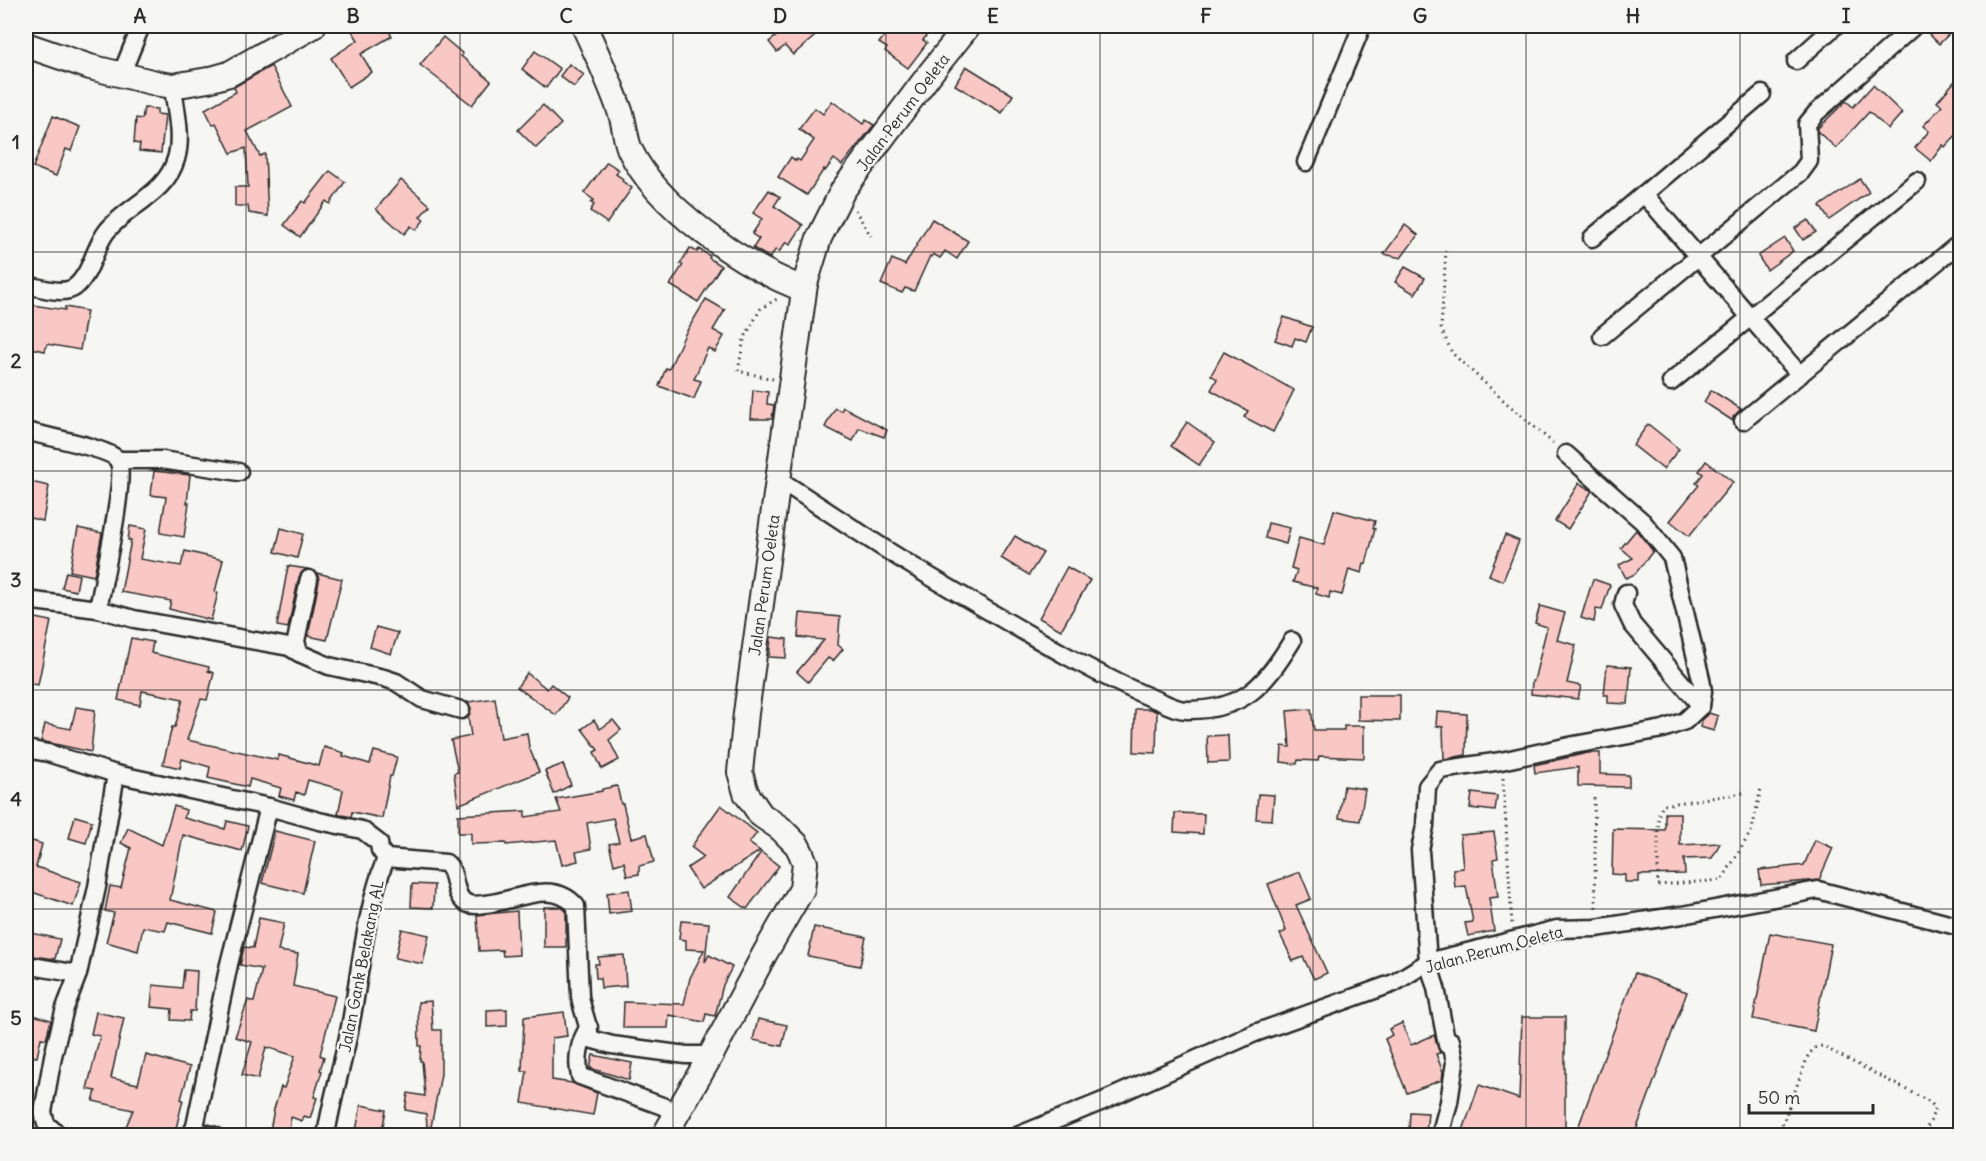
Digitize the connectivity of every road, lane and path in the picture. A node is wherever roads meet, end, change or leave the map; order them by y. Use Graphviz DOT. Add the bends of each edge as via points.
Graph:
graph roads {
  1 [pos="141,26"];
  2 [pos="313,26"];
  3 [pos="584,26"];
  4 [pos="968,26"];
  5 [pos="1362,26"];
  6 [pos="1367,26"];
  7 [pos="1372,26"];
  8 [pos="1835,26"];
  9 [pos="1914,26"];
  10 [pos="26,45"];
  11 [pos="1796,61"];
  12 [pos="121,75"];
  13 [pos="173,86"];
  14 [pos="1762,94"];
  15 [pos="1306,162"];
  16 [pos="1917,181"];
  17 [pos="843,190"];
  18 [pos="1644,194"];
  19 [pos="871,236"];
  20 [pos="1592,238"];
  21 [pos="1960,243"];
  22 [pos="1446,250"];
  23 [pos="1698,257"];
  24 [pos="26,285"];
  25 [pos="802,285"];
  26 [pos="1750,317"];
  27 [pos="1602,336"];
  28 [pos="1800,375"];
  29 [pos="793,382"];
  30 [pos="1671,382"];
  31 [pos="1743,421"];
  32 [pos="26,431"];
  33 [pos="1566,454"];
  34 [pos="118,460"];
  35 [pos="239,472"];
  36 [pos="778,479"];
  37 [pos="309,579"];
  38 [pos="1626,593"];
  39 [pos="26,600"];
  40 [pos="98,609"];
  41 [pos="1292,641"];
  42 [pos="299,653"];
  43 [pos="1701,706"];
  44 [pos="462,710"];
  45 [pos="26,749"];
  46 [pos="1502,761"];
  47 [pos="116,774"];
  48 [pos="1761,788"];
  49 [pos="1743,793"];
  50 [pos="1594,798"];
  51 [pos="269,807"];
  52 [pos="386,858"];
  53 [pos="1960,927"];
  54 [pos="1596,928"];
  55 [pos="1513,940"];
  56 [pos="1428,962"];
  57 [pos="26,965"];
  58 [pos="78,974"];
  59 [pos="589,1027"];
  60 [pos="711,1055"];
  61 [pos="676,1113"];
  62 [pos="193,1133"];
  63 [pos="60,1136"];
  64 [pos="215,1136"];
  65 [pos="326,1136"];
  66 [pos="664,1136"];
  67 [pos="1017,1136"];
  68 [pos="1440,1136"];
  69 [pos="1778,1136"];
  70 [pos="1922,1136"];
  1 -- 12 [label="street"];
  2 -- 13 [label="street" via="229,74"];
  3 -- 25 [label="street" via="621,114 630,149 660,192 710,238 737,256 778,279"];
  4 -- 17 [label="street, Jalan Perum Oeleta"];
  5 -- 15 [label="street"];
  6 -- 7 [label="street"];
  8 -- 11 [label="street"];
  9 -- 23 [label="street" via="1807,124 1809,161 1802,172"];
  10 -- 12 [label="street"];
  12 -- 13 [label="street"];
  13 -- 24 [label="street" via="179,141 170,174 106,232 74,288 66,291"];
  14 -- 18 [label="street"];
  16 -- 26 [label="street"];
  17 -- 19 [label="path"];
  17 -- 25 [label="street, Jalan Perum Oeleta" via="819,238"];
  18 -- 20 [label="street"];
  18 -- 23 [label="street"];
  21 -- 28 [label="street"];
  22 -- 33 [label="path" via="1441,327 1452,353"];
  23 -- 26 [label="street"];
  23 -- 27 [label="street"];
  25 -- 29 [label="street, Jalan Perum Oeleta"];
  25 -- 29 [label="path" via="760,308 744,339 738,371"];
  26 -- 28 [label="street"];
  26 -- 30 [label="street"];
  28 -- 31 [label="street"];
  29 -- 36 [label="street, Jalan Perum Oeleta"];
  32 -- 34 [label="street" via="95,448"];
  33 -- 43 [label="street" via="1643,522 1672,558 1701,679"];
  34 -- 35 [label="street" via="162,460"];
  34 -- 40 [label="street" via="121,467 117,504"];
  36 -- 41 [label="street" via="977,605 1102,676 1186,711 1219,708 1240,699 1274,670"];
  36 -- 60 [label="street, Jalan Perum Oeleta" via="740,771 746,793 761,815 797,845 805,863 804,876 802,889"];
  37 -- 42 [label="street" via="296,642"];
  38 -- 43 [label="street" via="1623,605 1632,624"];
  39 -- 40 [label="street"];
  40 -- 42 [label="street" via="289,647"];
  42 -- 44 [label="street" via="329,666 396,682 422,699"];
  43 -- 46 [label="street" via="1679,724"];
  45 -- 47 [label="street, Jalan Gank Belakang AL"];
  46 -- 55 [label="path"];
  46 -- 56 [label="street" via="1440,770 1427,786 1420,850"];
  47 -- 51 [label="street, Jalan Gank Belakang AL"];
  47 -- 58 [label="street"];
  48 -- 49 [label="path" via="1752,830 1722,880 1658,885 1658,816 1663,805"];
  50 -- 54 [label="path"];
  51 -- 52 [label="street, Jalan Gank Belakang AL" via="362,830 379,843"];
  51 -- 62 [label="street" via="229,964"];
  52 -- 59 [label="street" via="446,863 452,867 459,895 473,905 553,892 570,899 576,906 580,996"];
  52 -- 65 [label="street, Jalan Gank Belakang AL" via="375,885 363,939 349,1032"];
  53 -- 54 [label="street, Jalan Perum Oeleta" via="1818,890"];
  54 -- 55 [label="street, Jalan Perum Oeleta" via="1557,929"];
  55 -- 56 [label="street, Jalan Perum Oeleta"];
  56 -- 67 [label="street, Jalan Perum Oeleta" via="1394,983 1255,1033"];
  56 -- 68 [label="street" via="1447,1045 1451,1041 1455,1062"];
  57 -- 58 [label="street"];
  58 -- 63 [label="street" via="65,1008 43,1112 46,1124"];
  59 -- 60 [label="street" via="590,1039 598,1042"];
  59 -- 61 [label="street" via="583,1035 577,1062 580,1076"];
  60 -- 61 [label="street, Jalan Perum Oeleta"];
  61 -- 66 [label="street, Jalan Perum Oeleta"];
  62 -- 64 [label="street"];
  69 -- 70 [label="path" via="1808,1056 1814,1048 1822,1046 1930,1102 1935,1108"];
}
